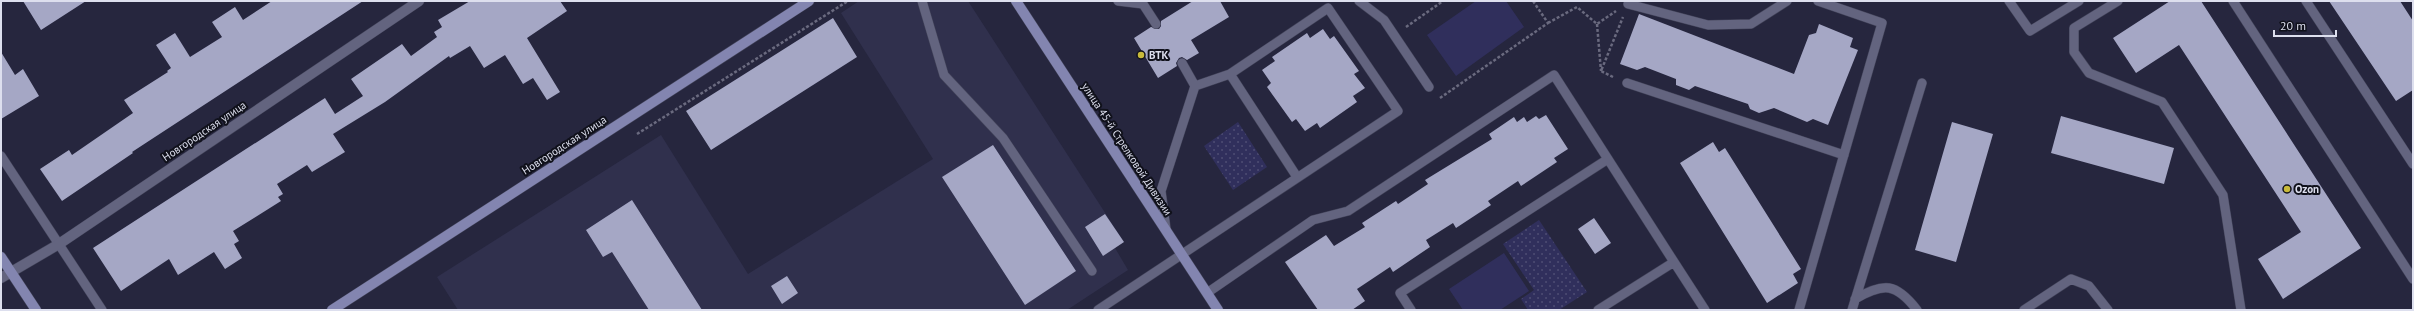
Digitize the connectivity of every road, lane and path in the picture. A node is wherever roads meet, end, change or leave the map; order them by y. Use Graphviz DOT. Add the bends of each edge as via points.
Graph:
graph roads {
  1 [pos="419,1"];
  2 [pos="809,1"];
  3 [pos="848,1"];
  4 [pos="922,1"];
  5 [pos="1016,1"];
  6 [pos="1118,1"];
  7 [pos="1358,1"];
  8 [pos="1443,1"];
  9 [pos="1533,1"];
  10 [pos="1787,1"];
  11 [pos="1818,1"];
  12 [pos="2009,1"];
  13 [pos="2079,1"];
  14 [pos="2118,1"];
  15 [pos="2232,1"];
  16 [pos="2306,1"];
  17 [pos="1628,4"];
  18 [pos="1548,23"];
  19 [pos="1156,24"];
  20 [pos="1597,24"];
  21 [pos="1394,36"];
  22 [pos="1182,63"];
  23 [pos="1602,71"];
  24 [pos="1230,74"];
  25 [pos="1627,83"];
  26 [pos="1922,83"];
  27 [pos="1195,86"];
  28 [pos="1429,87"];
  29 [pos="637,134"];
  30 [pos="1844,155"];
  31 [pos="1,156"];
  32 [pos="1608,159"];
  33 [pos="2413,164"];
  34 [pos="1297,177"];
  35 [pos="1166,230"];
  36 [pos="59,244"];
  37 [pos="1182,256"];
  38 [pos="1,257"];
  39 [pos="1674,262"];
  40 [pos="1092,271"];
  41 [pos="12,273"];
  42 [pos="1,278"];
  43 [pos="2413,280"];
  44 [pos="1207,293"];
  45 [pos="1855,299"];
  46 [pos="36,310"];
  47 [pos="102,310"];
  48 [pos="332,310"];
  49 [pos="1098,310"];
  50 [pos="1218,310"];
  51 [pos="1411,310"];
  52 [pos="1598,310"];
  53 [pos="1705,310"];
  54 [pos="1799,310"];
  55 [pos="1852,310"];
  56 [pos="1917,310"];
  57 [pos="2024,310"];
  58 [pos="2108,310"];
  59 [pos="2241,310"];
  1 -- 36 [label="street, Новгородская улица"];
  2 -- 48 [label="street, Новгородская улица"];
  3 -- 29 [label="path"];
  4 -- 40 [label="lane" via="944,75 1003,138"];
  5 -- 35 [label="street, улица 45-й Стрелковой Дивизии"];
  6 -- 19 [label="lane" via="1143,4"];
  7 -- 21 [label="lane" via="1384,20"];
  8 -- 21 [label="path"];
  9 -- 18 [label="path"];
  10 -- 17 [label="lane" via="1751,24 1715,25"];
  11 -- 30 [label="lane" via="1882,23"];
  12 -- 13 [label="lane" via="2030,31"];
  14 -- 59 [label="lane" via="2074,28 2074,52 2089,73 2162,102 2223,195"];
  15 -- 43 [label="lane"];
  16 -- 33 [label="lane"];
  17 -- 20 [label="path"];
  17 -- 23 [label="path"];
  18 -- 20 [label="path" via="1578,8"];
  18 -- 28 [label="path" via="1438,100"];
  20 -- 23 [label="path"];
  21 -- 28 [label="lane"];
  22 -- 27 [label="lane"];
  23 -- 25 [label="path"];
  24 -- 27 [label="lane"];
  24 -- 34 [label="lane"];
  24 -- 34 [label="lane" via="1328,8 1398,111"];
  25 -- 30 [label="lane"];
  26 -- 45 [label="lane"];
  27 -- 35 [label="lane" via="1161,191"];
  30 -- 54 [label="lane"];
  31 -- 36 [label="lane"];
  32 -- 39 [label="lane"];
  32 -- 44 [label="lane" via="1554,75 1348,211 1313,220"];
  32 -- 51 [label="lane" via="1400,293"];
  34 -- 37 [label="lane"];
  35 -- 37 [label="street, улица 45-й Стрелковой Дивизии"];
  36 -- 41 [label="street, Новгородская улица"];
  36 -- 47 [label="lane"];
  37 -- 44 [label="street, улица 45-й Стрелковой Дивизии"];
  37 -- 49 [label="lane"];
  38 -- 41 [label="street"];
  39 -- 52 [label="lane"];
  39 -- 53 [label="lane"];
  41 -- 42 [label="street, Новгородская улица"];
  41 -- 46 [label="street"];
  44 -- 50 [label="street, улица 45-й Стрелковой Дивизии"];
  45 -- 55 [label="lane"];
  45 -- 56 [label="lane" via="1874,288 1889,288 1904,294"];
  57 -- 58 [label="lane" via="2071,279 2089,286"];
}
